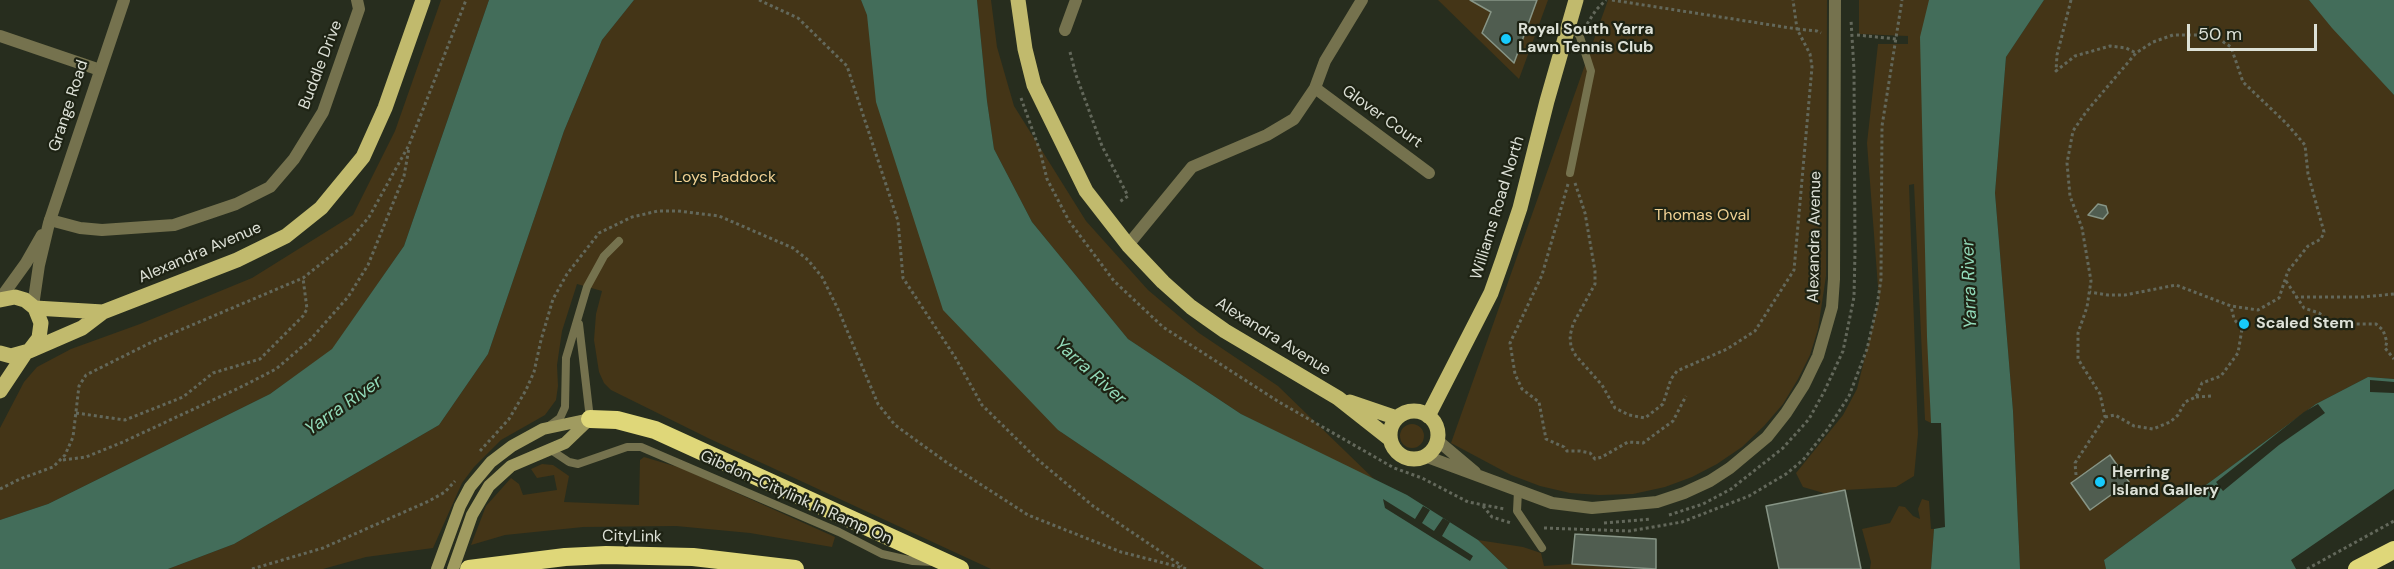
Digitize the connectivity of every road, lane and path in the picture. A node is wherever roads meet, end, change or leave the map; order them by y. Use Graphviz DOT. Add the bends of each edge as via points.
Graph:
graph roads {
  1 [pos="124,0"];
  2 [pos="357,0"];
  3 [pos="423,0"];
  4 [pos="759,0"];
  5 [pos="1018,0"];
  6 [pos="1076,0"];
  7 [pos="1362,0"];
  8 [pos="1576,0"];
  9 [pos="1606,0"];
  10 [pos="1612,0"];
  11 [pos="1794,0"];
  12 [pos="1835,0"];
  13 [pos="1902,0"];
  14 [pos="2071,0"];
  15 [pos="1569,21"];
  16 [pos="1797,29"];
  17 [pos="1065,30"];
  18 [pos="1822,34"];
  19 [pos="1857,35"];
  20 [pos="0,36"];
  21 [pos="1580,37"];
  22 [pos="1896,39"];
  23 [pos="1070,52"];
  24 [pos="2136,53"];
  25 [pos="100,70"];
  26 [pos="1315,88"];
  27 [pos="409,145"];
  28 [pos="1430,173"];
  29 [pos="1570,173"];
  30 [pos="1118,203"];
  31 [pos="50,221"];
  32 [pos="619,241"];
  33 [pos="1128,245"];
  34 [pos="303,278"];
  35 [pos="2286,281"];
  36 [pos="2090,292"];
  37 [pos="2394,294"];
  38 [pos="2295,297"];
  39 [pos="0,299"];
  40 [pos="2231,306"];
  41 [pos="34,307"];
  42 [pos="103,312"];
  43 [pos="578,321"];
  44 [pos="27,351"];
  45 [pos="0,353"];
  46 [pos="2394,359"];
  47 [pos="0,391"];
  48 [pos="1686,396"];
  49 [pos="2212,396"];
  50 [pos="2196,397"];
  51 [pos="1338,398"];
  52 [pos="76,413"];
  53 [pos="1428,416"];
  54 [pos="2105,417"];
  55 [pos="1397,418"];
  56 [pos="591,419"];
  57 [pos="549,427"];
  58 [pos="527,437"];
  59 [pos="1390,439"];
  60 [pos="1437,440"];
  61 [pos="506,450"];
  62 [pos="551,450"];
  63 [pos="476,456"];
  64 [pos="1425,456"];
  65 [pos="61,460"];
  66 [pos="516,464"];
  67 [pos="2076,475"];
  68 [pos="458,478"];
  69 [pos="1483,478"];
  70 [pos="1518,491"];
  71 [pos="1483,506"];
  72 [pos="2394,521"];
  73 [pos="1528,526"];
  74 [pos="1542,548"];
  75 [pos="2394,549"];
  76 [pos="951,565"];
  77 [pos="252,569"];
  78 [pos="437,569"];
  79 [pos="453,569"];
  80 [pos="469,569"];
  81 [pos="795,569"];
  82 [pos="1187,569"];
  83 [pos="2307,569"];
  84 [pos="2357,569"];
  1 -- 25 [label="street, Grange Road"];
  2 -- 31 [label="street, Buddle Drive" via="359,9 323,112 294,159 270,187 236,204 174,225 102,230"];
  3 -- 42 [label="main road, Alexandra Avenue" via="385,108 363,157 321,208 286,236 237,260"];
  4 -- 82 [label="path" via="798,18 847,66 898,221 903,278 982,405 1093,506"];
  5 -- 33 [label="main road, Alexandra Avenue" via="1034,85 1086,191"];
  6 -- 17 [label="street"];
  7 -- 26 [label="street" via="1324,61"];
  8 -- 15 [label="main road, Williams Road North"];
  9 -- 21 [label="path"];
  10 -- 16 [label="path"];
  11 -- 16 [label="path"];
  12 -- 70 [label="street, Alexandra Avenue" via="1832,308 1818,356 1786,413 1767,437 1730,468 1702,485 1657,502 1592,508 1552,503"];
  13 -- 22 [label="path"];
  14 -- 24 [label="path" via="2056,71 2074,56 2110,46"];
  15 -- 21 [label="lane"];
  15 -- 53 [label="main road, Williams Road North" via="1503,259 1486,303"];
  16 -- 18 [label="path"];
  16 -- 29 [label="path" via="1810,54 1812,84 1794,270 1751,334 1677,371 1663,404 1645,418 1615,408 1571,347 1573,324 1595,284 1595,271 1586,213"];
  19 -- 22 [label="path"];
  20 -- 25 [label="street"];
  21 -- 29 [label="lane" via="1591,71"];
  22 -- 73 [label="path" via="1882,126 1881,279 1877,306 1867,350 1849,396 1827,430 1786,474 1749,496 1682,522 1629,531"];
  23 -- 30 [label="path" via="1102,146 1128,196"];
  24 -- 35 [label="path" via="2152,42 2174,35 2219,39 2231,47 2243,82 2302,141 2324,232 2288,271"];
  24 -- 36 [label="path" via="2073,131 2067,162 2070,195 2088,252"];
  25 -- 31 [label="street, Grange Road"];
  26 -- 28 [label="street, Glover Court"];
  26 -- 33 [label="street" via="1299,113 1284,127 1192,167"];
  27 -- 65 [label="path" via="404,176 368,265 348,297 310,340 276,369 123,442 86,456"];
  29 -- 48 [label="path" via="1542,275 1510,343 1522,389 1539,402 1546,439 1568,451 1602,458 1628,442 1643,443 1673,421"];
  31 -- 39 [label="street, Grange Road"];
  31 -- 41 [label="street, Grange Road"];
  32 -- 43 [label="lane" via="596,266"];
  33 -- 51 [label="main road, Alexandra Avenue" via="1191,307"];
  34 -- 52 [label="path" via="307,309 260,359 213,373 183,397 125,420"];
  35 -- 38 [label="path"];
  35 -- 40 [label="path" via="2279,298 2258,310"];
  36 -- 40 [label="path" via="2125,295 2176,285"];
  36 -- 54 [label="path" via="2078,333 2078,359 2100,394"];
  37 -- 38 [label="path"];
  38 -- 46 [label="path" via="2304,308 2319,313 2332,324 2376,324 2383,330 2385,348"];
  39 -- 41 [label="main road, Alexandra Avenue" via="15,297"];
  40 -- 50 [label="path" via="2242,329 2238,353 2221,376 2202,383"];
  41 -- 42 [label="main road, Alexandra Avenue"];
  41 -- 44 [label="main road" via="41,331 35,345"];
  42 -- 44 [label="main road, Alexandra Avenue" via="82,328"];
  43 -- 56 [label="lane"];
  43 -- 57 [label="lane" via="566,358 565,407"];
  44 -- 45 [label="main road" via="11,356"];
  44 -- 47 [label="main road"];
  49 -- 50 [label="path"];
  50 -- 54 [label="path" via="2186,402 2170,422 2153,429 2134,426 2115,415"];
  51 -- 55 [label="main road, Alexandra Avenue"];
  51 -- 59 [label="main road, Alexandra Avenue"];
  53 -- 55 [label="main road" via="1414,411"];
  53 -- 60 [label="main road" via="1436,426"];
  54 -- 67 [label="path" via="2075,463"];
  55 -- 59 [label="main road"];
  56 -- 57 [label="main road"];
  56 -- 62 [label="main road"];
  56 -- 76 [label="highway" via="617,420 655,430"];
  57 -- 58 [label="main road"];
  58 -- 61 [label="main road"];
  58 -- 62 [label="main road"];
  59 -- 64 [label="main road" via="1403,456"];
  60 -- 64 [label="main road"];
  60 -- 69 [label="street, Alexandra Avenue"];
  61 -- 66 [label="main road"];
  61 -- 78 [label="main road" via="478,476 466,494"];
  62 -- 66 [label="main road"];
  62 -- 76 [label="lane, Gibdon-Citylink In Ramp On" via="578,464 627,447 641,447 882,554"];
  63 -- 82 [label="path" via="509,419 526,390 553,299 591,240 608,227 646,213 709,214 793,248 808,260 822,277 838,309 878,404 895,425 1029,515 1121,552"];
  64 -- 69 [label="street, Alexandra Avenue"];
  66 -- 79 [label="main road" via="489,486 472,514"];
  68 -- 77 [label="path" via="429,501 323,548"];
  69 -- 70 [label="street, Alexandra Avenue"];
  70 -- 73 [label="lane" via="1517,511"];
  71 -- 73 [label="path" via="1492,518"];
  72 -- 83 [label="path"];
  73 -- 74 [label="lane"];
  75 -- 84 [label="highway"];
  80 -- 81 [label="highway, CityLink" via="606,555 693,557"];
}
